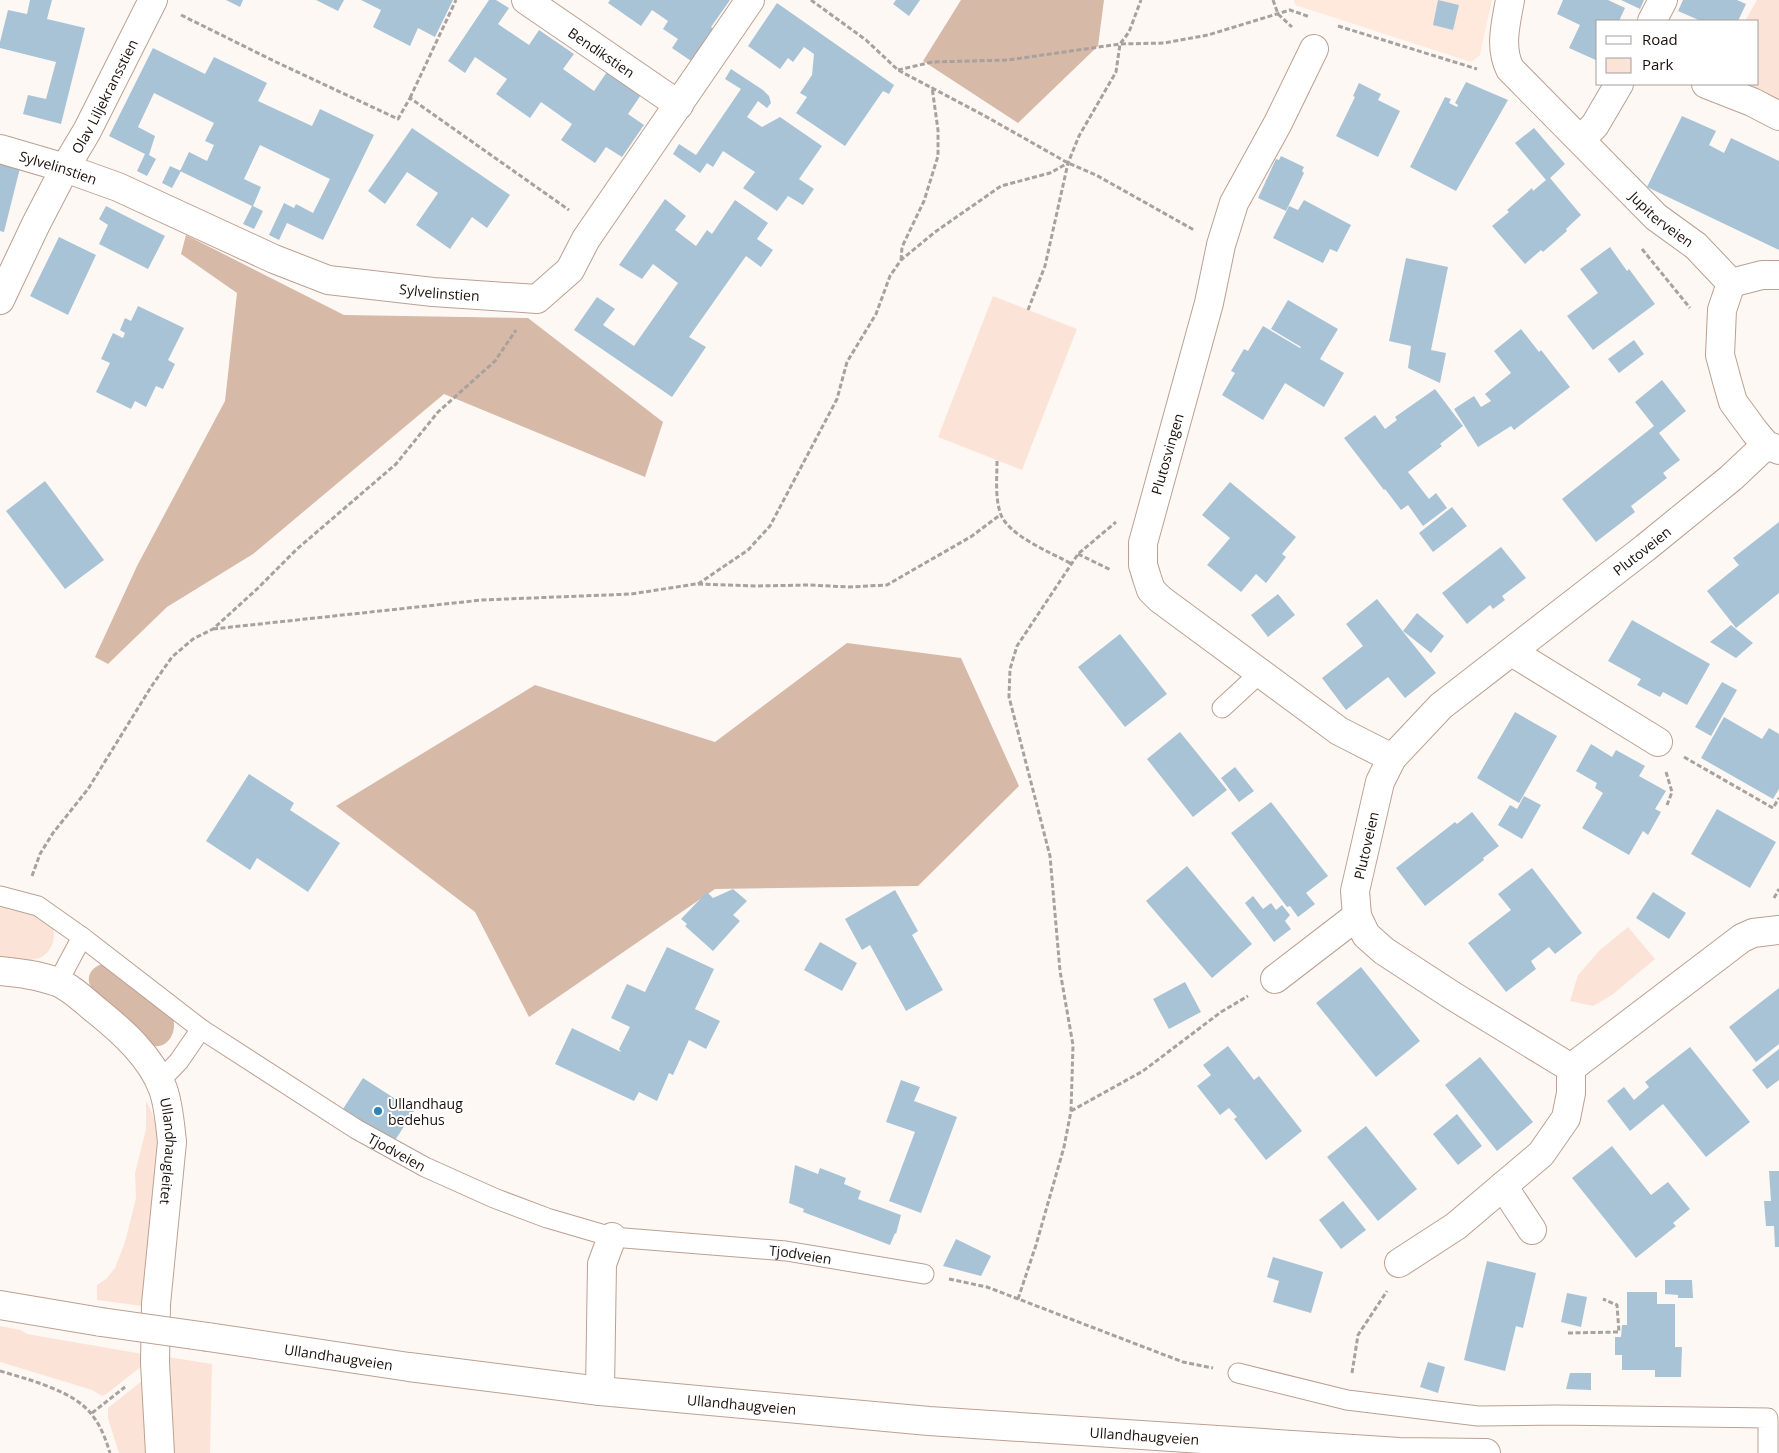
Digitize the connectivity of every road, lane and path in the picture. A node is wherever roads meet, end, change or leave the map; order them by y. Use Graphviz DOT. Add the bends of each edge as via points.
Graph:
graph roads {
  1 [pos="153,0"];
  2 [pos="456,0"];
  3 [pos="526,0"];
  4 [pos="750,0"];
  5 [pos="811,0"];
  6 [pos="1140,0"];
  7 [pos="1510,0"];
  8 [pos="1663,0"];
  9 [pos="177,13"];
  10 [pos="1317,20"];
  11 [pos="1653,20"];
  12 [pos="1335,25"];
  13 [pos="1120,44"];
  14 [pos="1314,49"];
  15 [pos="898,70"];
  16 [pos="1484,70"];
  17 [pos="1618,85"];
  18 [pos="1709,85"];
  19 [pos="932,87"];
  20 [pos="410,98"];
  21 [pos="679,105"];
  22 [pos="1779,116"];
  23 [pos="1581,140"];
  24 [pos="0,150"];
  25 [pos="1068,163"];
  26 [pos="65,168"];
  27 [pos="605,214"];
  28 [pos="1221,245"];
  29 [pos="901,260"];
  30 [pos="1779,275"];
  31 [pos="1731,283"];
  32 [pos="537,299"];
  33 [pos="0,300"];
  34 [pos="1028,310"];
  35 [pos="1773,448"];
  36 [pos="997,461"];
  37 [pos="1000,514"];
  38 [pos="1122,516"];
  39 [pos="1072,564"];
  40 [pos="696,584"];
  41 [pos="214,629"];
  42 [pos="1512,652"];
  43 [pos="1261,672"];
  44 [pos="1222,708"];
  45 [pos="1658,742"];
  46 [pos="1392,758"];
  47 [pos="1779,798"];
  48 [pos="31,878"];
  49 [pos="0,896"];
  50 [pos="1357,916"];
  51 [pos="1779,930"];
  52 [pos="82,937"];
  53 [pos="0,971"];
  54 [pos="1276,979"];
  55 [pos="58,982"];
  56 [pos="201,1029"];
  57 [pos="1571,1068"];
  58 [pos="160,1081"];
  59 [pos="1071,1111"];
  60 [pos="1503,1186"];
  61 [pos="1532,1230"];
  62 [pos="612,1237"];
  63 [pos="1399,1263"];
  64 [pos="924,1274"];
  65 [pos="1018,1299"];
  66 [pos="1603,1299"];
  67 [pos="0,1305"];
  68 [pos="1568,1333"];
  69 [pos="0,1371"];
  70 [pos="1238,1373"];
  71 [pos="124,1388"];
  72 [pos="600,1391"];
  73 [pos="1347,1400"];
  74 [pos="92,1413"];
  75 [pos="110,1453"];
  76 [pos="160,1453"];
  77 [pos="1486,1453"];
  78 [pos="1768,1453"];
  1 -- 26 [label="street, Olav Liljekransstien"];
  2 -- 20 [label="path"];
  3 -- 21 [label="street, Bendikstien"];
  4 -- 21 [label="street"];
  5 -- 15 [label="path" via="866,40"];
  6 -- 13 [label="path" via="1129,32"];
  7 -- 23 [label="street, Jupiterveien" via="1504,38 1505,59 1510,69"];
  8 -- 11 [label="street"];
  9 -- 20 [label="path" via="398,119"];
  10 -- 13 [label="path" via="1290,10 1208,35 1164,43"];
  12 -- 16 [label="path"];
  13 -- 15 [label="path" via="1008,60 932,62"];
  13 -- 25 [label="path" via="1116,72 1079,136"];
  14 -- 28 [label="street, Plutosvingen" via="1234,203"];
  15 -- 19 [label="path"];
  17 -- 23 [label="street" via="1595,125"];
  18 -- 22 [label="street"];
  19 -- 25 [label="path"];
  19 -- 29 [label="path" via="938,156 924,201 902,247"];
  20 -- 27 [label="path" via="572,212"];
  21 -- 27 [label="street"];
  23 -- 31 [label="street, Jupiterveien" via="1656,217 1696,246"];
  24 -- 26 [label="street, Sylvelinstien"];
  25 -- 28 [label="path" via="1096,175"];
  25 -- 29 [label="path" via="1050,173 1001,186"];
  25 -- 34 [label="path" via="1044,266"];
  26 -- 32 [label="street, Sylvelinstien" via="118,187 274,259 328,280"];
  26 -- 33 [label="street, Olav Liljekransstien"];
  27 -- 32 [label="street" via="586,239 570,270"];
  28 -- 43 [label="street, Plutosvingen" via="1210,303 1143,543 1143,564 1151,590"];
  29 -- 40 [label="path" via="890,276 876,314 847,362 837,399 770,526 748,550"];
  30 -- 31 [label="street" via="1762,275"];
  31 -- 35 [label="street" via="1722,310 1720,355 1733,402"];
  32 -- 41 [label="path" via="495,361 438,412 396,464 297,548"];
  35 -- 42 [label="street, Plutoveien"];
  36 -- 37 [label="path"];
  37 -- 39 [label="path" via="1017,535"];
  37 -- 40 [label="path" via="972,536 887,585"];
  38 -- 39 [label="path" via="1078,554"];
  39 -- 59 [label="path" via="1017,646 1010,669 1009,697 1050,856 1060,971 1073,1044"];
  40 -- 41 [label="path" via="631,594 482,600"];
  41 -- 48 [label="path" via="193,639 172,657 88,789 53,833"];
  42 -- 45 [label="street"];
  42 -- 46 [label="street, Plutoveien" via="1441,706"];
  43 -- 44 [label="lane"];
  43 -- 46 [label="street, Plutosvingen" via="1339,731"];
  45 -- 47 [label="path" via="1773,808"];
  46 -- 50 [label="street, Plutoveien" via="1380,782 1355,891"];
  49 -- 52 [label="lane, Tjodveien" via="38,906"];
  50 -- 54 [label="street"];
  50 -- 57 [label="street, Plutoveien" via="1366,935 1384,951"];
  51 -- 57 [label="street" via="1753,933 1742,938"];
  52 -- 55 [label="lane"];
  52 -- 56 [label="lane, Tjodveien"];
  53 -- 55 [label="street, Ullandhaugleitet"];
  54 -- 59 [label="path" via="1221,1012 1143,1071"];
  55 -- 58 [label="street, Ullandhaugleitet" via="120,1030"];
  56 -- 58 [label="lane" via="179,1061"];
  56 -- 62 [label="lane, Tjodveien" via="356,1129 424,1167 547,1218"];
  57 -- 60 [label="street" via="1566,1118 1541,1154"];
  58 -- 76 [label="street, Ullandhaugleitet" via="170,1117 172,1142 156,1304 155,1363"];
  59 -- 65 [label="path" via="1064,1147"];
  60 -- 61 [label="street"];
  60 -- 63 [label="street" via="1456,1226"];
  62 -- 64 [label="lane, Tjodveien" via="786,1251"];
  62 -- 72 [label="street" via="602,1264"];
  63 -- 73 [label="path" via="1386,1295 1358,1335"];
  64 -- 65 [label="path" via="987,1287"];
  65 -- 70 [label="path" via="1183,1362"];
  66 -- 68 [label="path" via="1617,1305 1620,1332"];
  67 -- 72 [label="street, Ullandhaugveien, bridge" via="409,1367"];
  69 -- 74 [label="path" via="46,1384 70,1396"];
  70 -- 73 [label="lane"];
  71 -- 74 [label="path"];
  72 -- 77 [label="street, Ullandhaugveien" via="929,1421 1399,1452"];
  73 -- 78 [label="lane" via="1478,1416 1768,1418"];
  74 -- 75 [label="path"];
}
